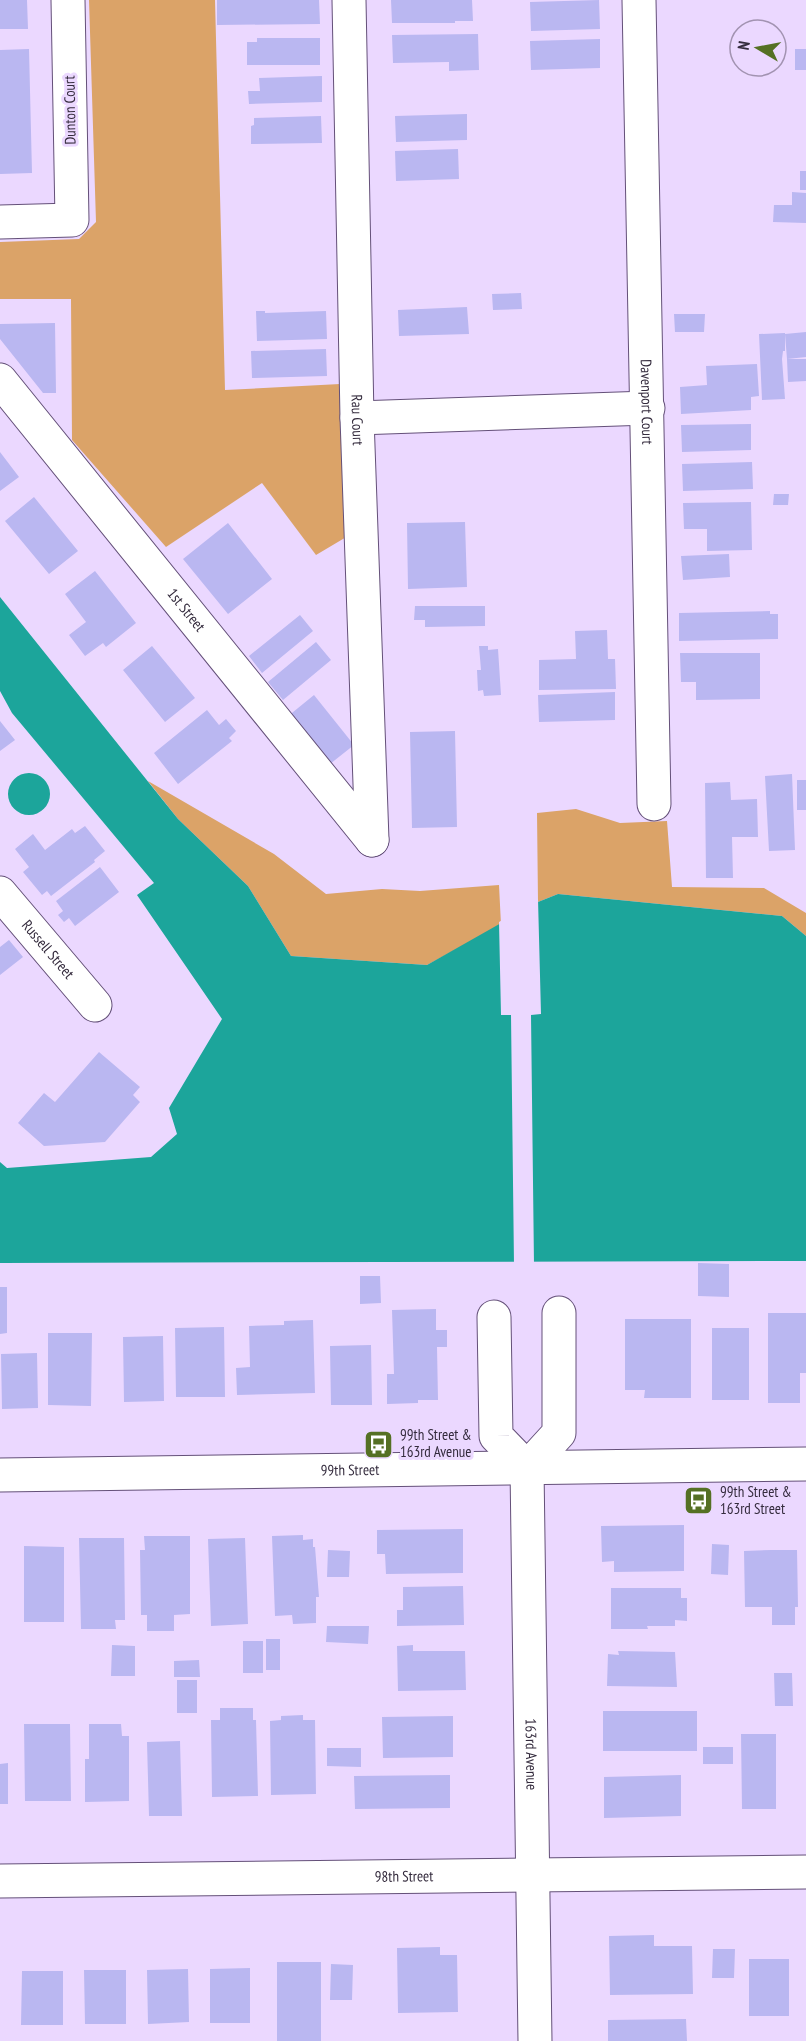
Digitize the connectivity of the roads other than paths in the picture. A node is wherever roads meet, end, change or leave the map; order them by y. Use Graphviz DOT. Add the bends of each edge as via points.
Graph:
graph roads {
  1 [pos="68,0"];
  2 [pos="349,0"];
  3 [pos="639,0"];
  4 [pos="0,222"];
  5 [pos="0,380"];
  6 [pos="648,408"];
  7 [pos="357,418"];
  8 [pos="654,804"];
  9 [pos="372,840"];
  10 [pos="0,892"];
  11 [pos="95,1005"];
  12 [pos="559,1313"];
  13 [pos="494,1317"];
  14 [pos="806,1464"];
  15 [pos="527,1468"];
  16 [pos="0,1475"];
  17 [pos="806,1872"];
  18 [pos="533,1875"];
  19 [pos="0,1881"];
  20 [pos="535,2041"];
  1 -- 4 [label="street, Dunton Court" via="72,220"];
  2 -- 7 [label="street, Rau Court"];
  3 -- 6 [label="street, Davenport Court"];
  5 -- 9 [label="street, 1st Street"];
  6 -- 7 [label="street"];
  6 -- 8 [label="street, Davenport Court"];
  7 -- 9 [label="street, Rau Court"];
  10 -- 11 [label="street, Russell Street"];
  12 -- 15 [label="street" via="559,1433"];
  13 -- 15 [label="street" via="496,1436"];
  14 -- 15 [label="street, 99th Street"];
  15 -- 16 [label="street, 99th Street"];
  15 -- 18 [label="street, 163rd Avenue"];
  17 -- 18 [label="street, 98th Street"];
  18 -- 19 [label="street, 98th Street"];
  18 -- 20 [label="street, 163rd Avenue"];
}
